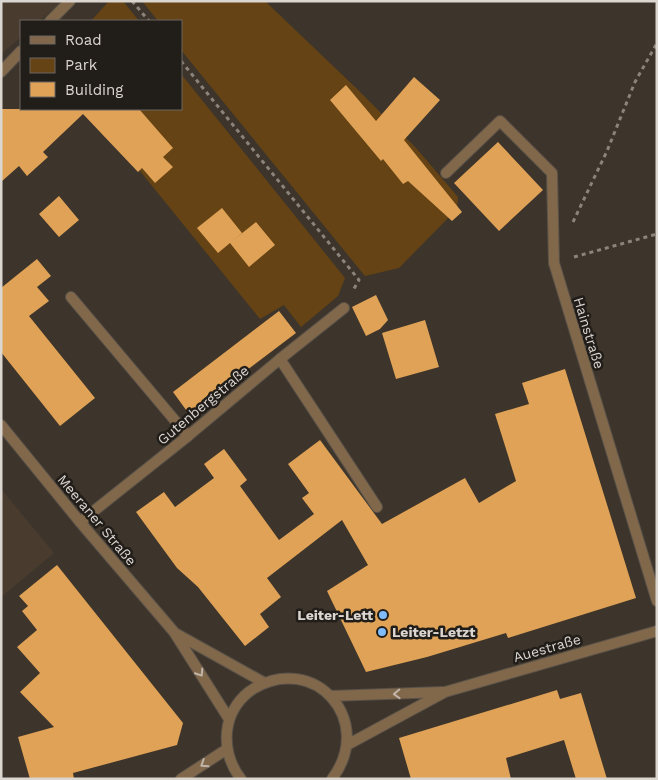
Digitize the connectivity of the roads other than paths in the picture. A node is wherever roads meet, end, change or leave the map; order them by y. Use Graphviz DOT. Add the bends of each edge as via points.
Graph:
graph roads {
  1 [pos="70,1"];
  2 [pos="51,20"];
  3 [pos="20,52"];
  4 [pos="1,72"];
  5 [pos="446,173"];
  6 [pos="71,297"];
  7 [pos="344,308"];
  8 [pos="280,359"];
  9 [pos="1,425"];
  10 [pos="188,436"];
  11 [pos="377,507"];
  12 [pos="80,522"];
  13 [pos="657,601"];
  14 [pos="657,631"];
  15 [pos="174,632"];
  16 [pos="263,682"];
  17 [pos="446,692"];
  18 [pos="330,696"];
  19 [pos="229,719"];
  20 [pos="348,745"];
  21 [pos="227,749"];
  22 [pos="341,767"];
  23 [pos="181,779"];
  24 [pos="242,779"];
  25 [pos="332,779"];
  26 [pos="343,779"];
  1 -- 2 [label="street"];
  3 -- 4 [label="street"];
  5 -- 13 [label="street, Hainstraße" via="500,121 552,173 554,263"];
  6 -- 10 [label="street"];
  7 -- 8 [label="street, Gutenbergstraße"];
  8 -- 10 [label="street, Gutenbergstraße"];
  8 -- 11 [label="street"];
  9 -- 12 [label="street, Meeraner Straße"];
  10 -- 12 [label="street, Gutenbergstraße"];
  12 -- 15 [label="street, Meeraner Straße"];
  14 -- 17 [label="street, Auestraße"];
  15 -- 16 [label="street, Meeraner Straße"];
  15 -- 19 [label="street, Meeraner Straße, one-way"];
  16 -- 18 [label="street" via="302,680"];
  16 -- 19 [label="street" via="237,703"];
  17 -- 18 [label="street, Auestraße, one-way"];
  17 -- 20 [label="street, Auestraße"];
  18 -- 20 [label="street" via="341,710"];
  19 -- 21 [label="street"];
  20 -- 22 [label="street"];
  21 -- 23 [label="street, one-way"];
  21 -- 24 [label="street"];
  22 -- 25 [label="street"];
  22 -- 26 [label="street"];
}
